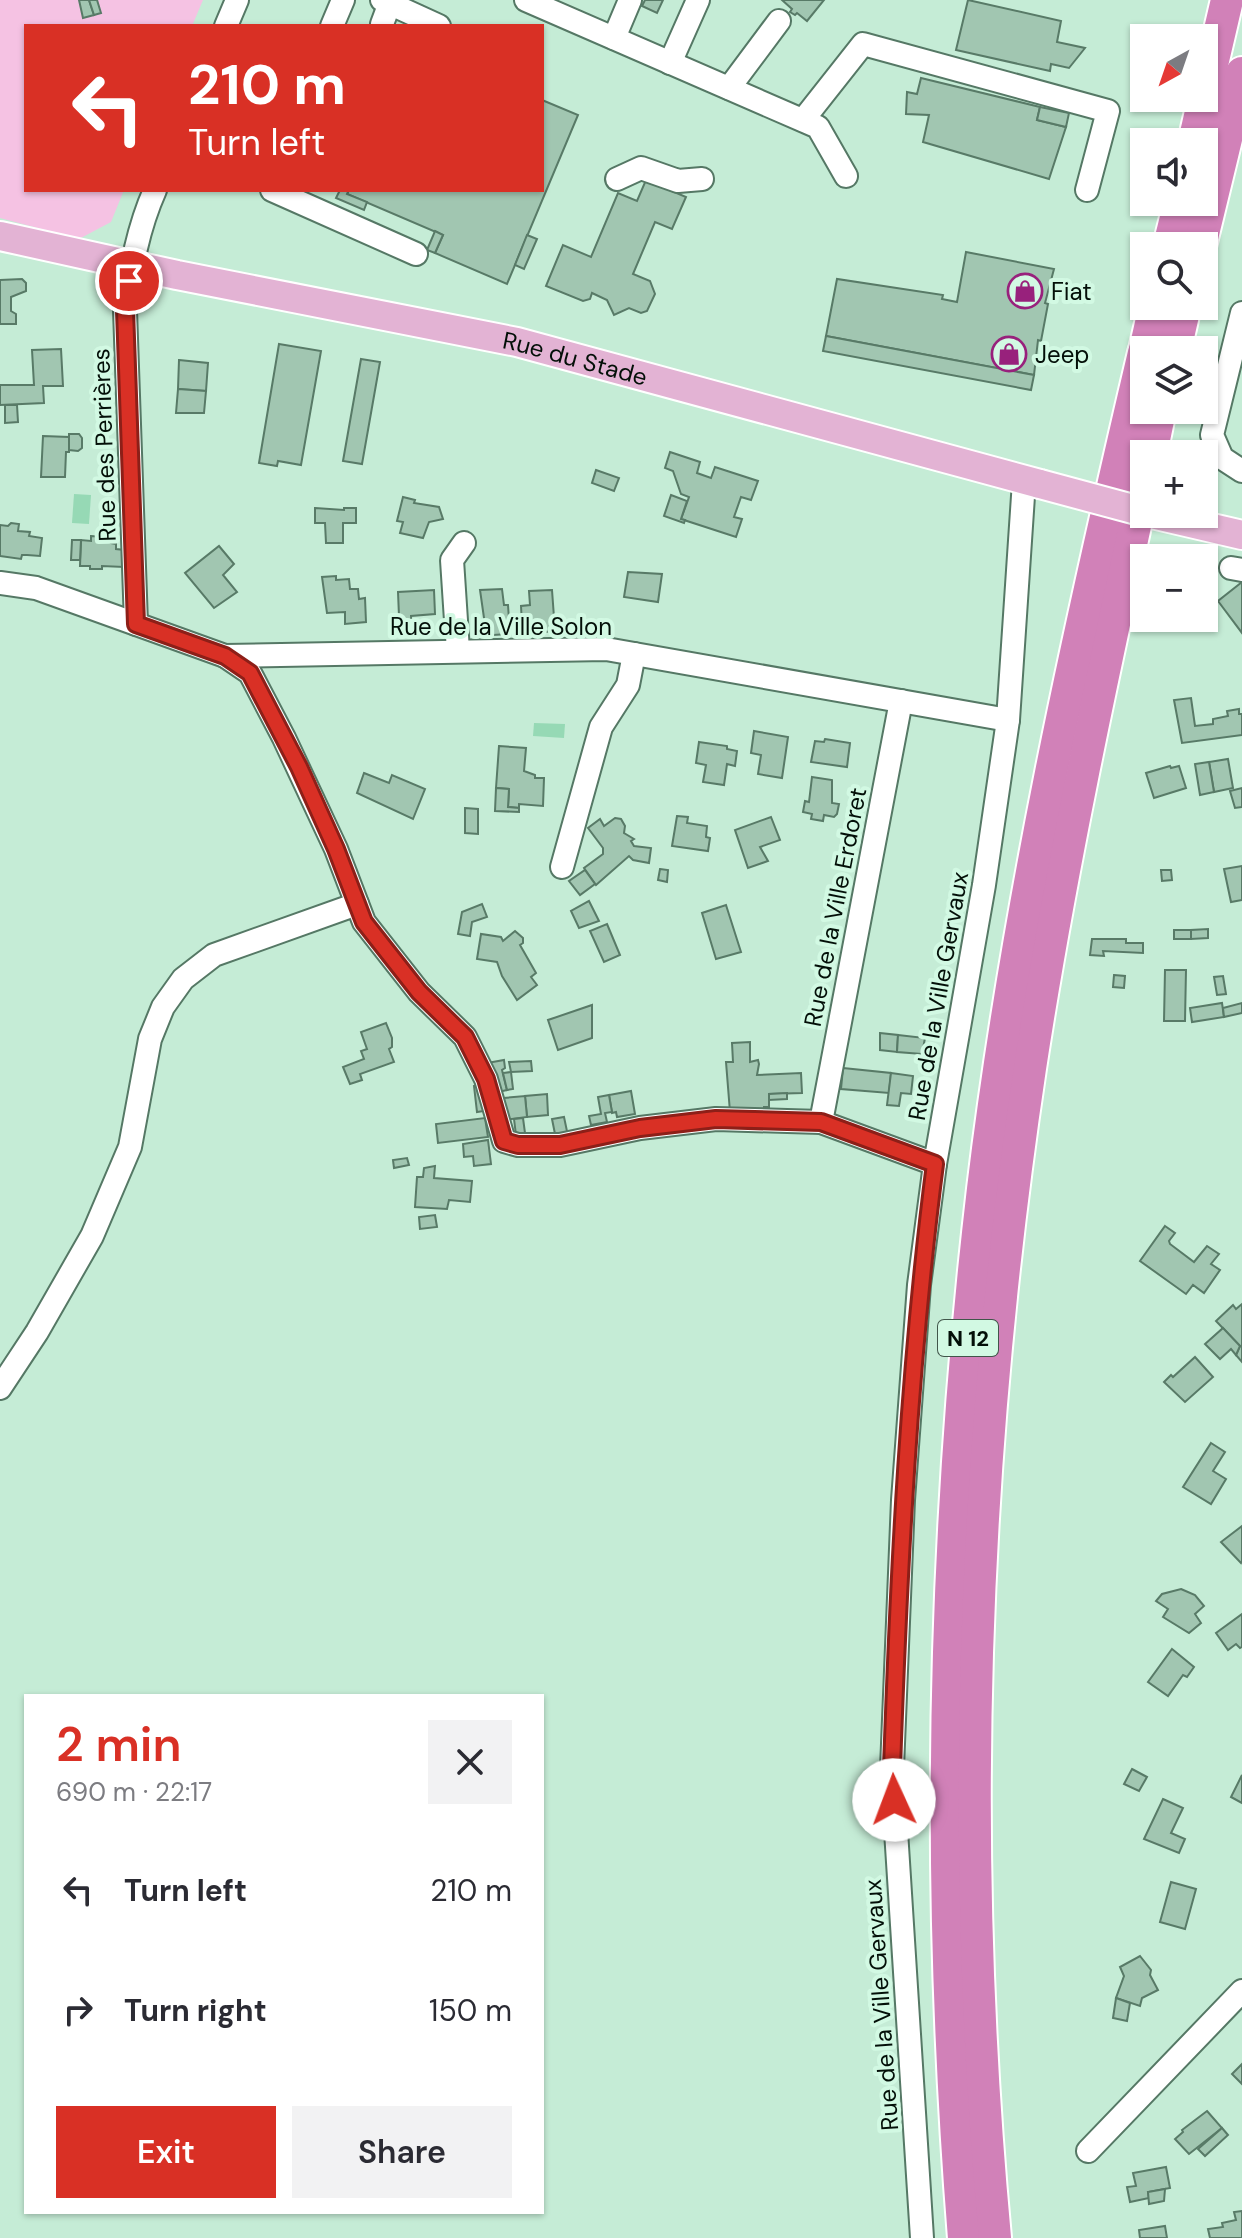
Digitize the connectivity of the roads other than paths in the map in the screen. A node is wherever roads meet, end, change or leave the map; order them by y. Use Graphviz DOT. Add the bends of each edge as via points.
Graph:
graph roads {
  1 [pos="237,0"];
  2 [pos="343,0"];
  3 [pos="526,0"];
  4 [pos="630,0"];
  5 [pos="698,0"];
  6 [pos="1227,0"];
  7 [pos="386,7"];
  8 [pos="779,21"];
  9 [pos="227,24"];
  10 [pos="333,24"];
  11 [pos="433,24"];
  12 [pos="614,38"];
  13 [pos="670,63"];
  14 [pos="1242,73"];
  15 [pos="729,88"];
  16 [pos="803,120"];
  17 [pos="1197,128"];
  18 [pos="846,176"];
  19 [pos="617,179"];
  20 [pos="702,179"];
  21 [pos="1087,190"];
  22 [pos="154,192"];
  23 [pos="276,192"];
  24 [pos="1203,232"];
  25 [pos="0,236"];
  26 [pos="416,254"];
  27 [pos="132,265"];
  28 [pos="1242,313"];
  29 [pos="1130,414"];
  30 [pos="1242,471"];
  31 [pos="1032,483"];
  32 [pos="1130,508"];
  33 [pos="1134,528"];
  34 [pos="1209,528"];
  35 [pos="1242,535"];
  36 [pos="464,543"];
  37 [pos="0,583"];
  38 [pos="136,624"];
  39 [pos="458,651"];
  40 [pos="634,654"];
  41 [pos="225,656"];
  42 [pos="901,701"];
  43 [pos="1008,720"];
  44 [pos="562,867"];
  45 [pos="357,904"];
  46 [pos="821,1122"];
  47 [pos="935,1164"];
  48 [pos="0,1388"];
  49 [pos="1242,1991"];
  50 [pos="1088,2151"];
  51 [pos="922,2238"];
  52 [pos="964,2238"];
  53 [pos="995,2238"];
  1 -- 9 [label="street"];
  2 -- 10 [label="street"];
  3 -- 12 [label="street"];
  4 -- 12 [label="street"];
  5 -- 13 [label="street"];
  6 -- 17 [label="highway"];
  7 -- 11 [label="street"];
  8 -- 15 [label="street"];
  12 -- 13 [label="street"];
  13 -- 15 [label="street"];
  14 -- 24 [label="highway"];
  15 -- 16 [label="street"];
  16 -- 18 [label="street" via="818,127"];
  16 -- 21 [label="street" via="863,44 1108,111"];
  19 -- 20 [label="street" via="641,168 678,181"];
  22 -- 27 [label="street, Rue des Perrières"];
  23 -- 26 [label="street"];
  25 -- 27 [label="main road, Rue du Stade"];
  27 -- 31 [label="main road, Rue du Stade" via="517,342"];
  27 -- 38 [label="street, Rue des Perrières" via="125,310"];
  28 -- 30 [label="street" via="1212,435 1222,458"];
  29 -- 52 [label="highway, N 12" via="1037,849 992,1125 970,1315 951,1571 945,1800 952,2094"];
  31 -- 32 [label="main road, Rue du Stade, bridge"];
  31 -- 43 [label="street, Rue de la Ville Gervaux"];
  33 -- 53 [label="highway, N 12" via="1089,735 1030,1067 996,1352 976,1637 975,1743 981,2017"];
  34 -- 35 [label="main road"];
  36 -- 39 [label="street" via="452,560"];
  37 -- 38 [label="street, Rue de la Ville Solon" via="36,588"];
  38 -- 41 [label="street, Rue de la Ville Solon"];
  39 -- 40 [label="street, Rue de la Ville Solon" via="606,649"];
  39 -- 41 [label="street, Rue de la Ville Solon"];
  40 -- 42 [label="street, Rue de la Ville Solon"];
  40 -- 44 [label="street" via="628,685 601,727"];
  41 -- 45 [label="street" via="250,673 299,767"];
  42 -- 43 [label="street, Rue de la Ville Solon"];
  42 -- 46 [label="street, Rue de la Ville Erdoret"];
  43 -- 47 [label="street, Rue de la Ville Gervaux"];
  45 -- 46 [label="street" via="364,922 419,992 465,1037 486,1079 504,1141 560,1145 716,1119"];
  45 -- 48 [label="street" via="214,955 183,979 163,1007 150,1039 130,1147 92,1236"];
  46 -- 47 [label="street"];
  47 -- 51 [label="street, Rue de la Ville Gervaux" via="919,1285 903,1500 892,1768"];
  49 -- 50 [label="street"];
}
